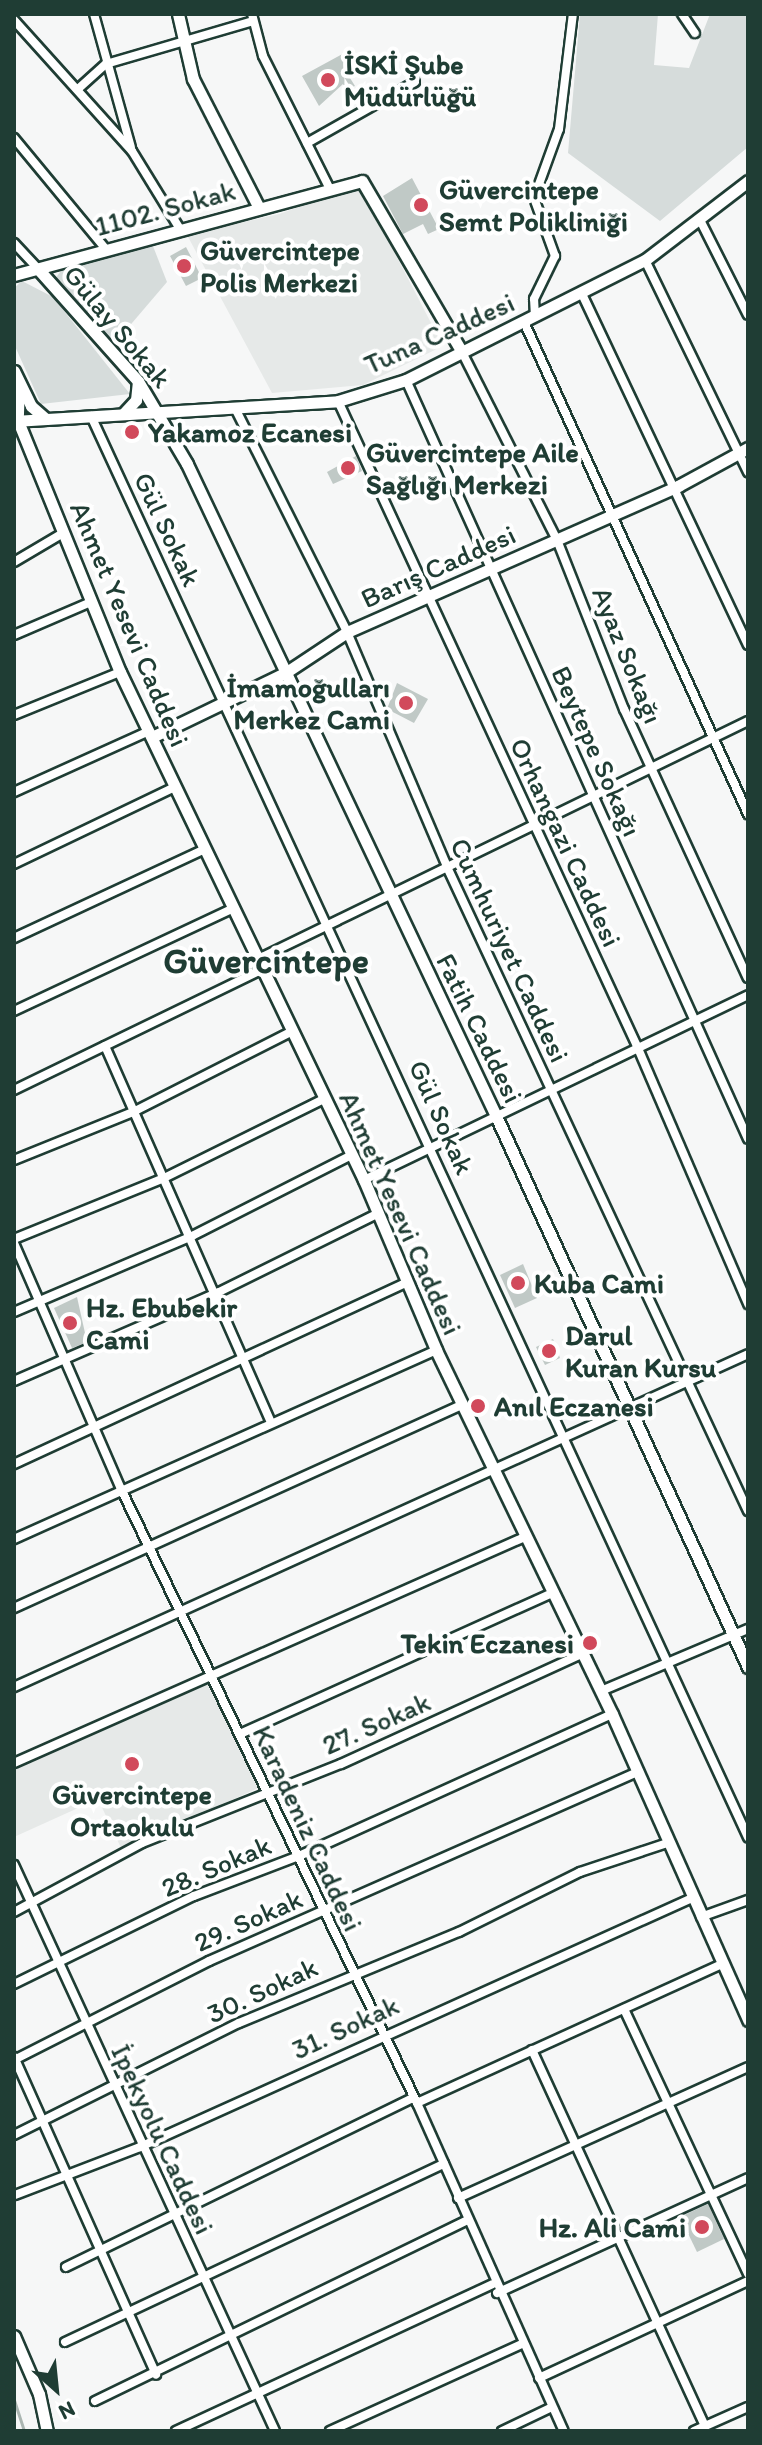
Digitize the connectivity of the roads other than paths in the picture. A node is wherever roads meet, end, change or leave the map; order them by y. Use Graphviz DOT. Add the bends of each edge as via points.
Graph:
graph roads {
  1 [pos="178,14"];
  2 [pos="573,14"];
  3 [pos="682,14"];
  4 [pos="97,16"];
  5 [pos="252,18"];
  6 [pos="14,20"];
  7 [pos="695,33"];
  8 [pos="183,39"];
  9 [pos="106,64"];
  10 [pos="415,82"];
  11 [pos="78,89"];
  12 [pos="14,138"];
  13 [pos="307,143"];
  14 [pos="132,151"];
  15 [pos="748,181"];
  16 [pos="329,187"];
  17 [pos="259,208"];
  18 [pos="700,220"];
  19 [pos="180,229"];
  20 [pos="14,243"];
  21 [pos="105,248"];
  22 [pos="645,260"];
  23 [pos="39,270"];
  24 [pos="14,275"];
  25 [pos="582,294"];
  26 [pos="748,315"];
  27 [pos="530,319"];
  28 [pos="462,352"];
  29 [pos="14,371"];
  30 [pos="406,380"];
  31 [pos="138,381"];
  32 [pos="18,395"];
  33 [pos="338,401"];
  34 [pos="235,408"];
  35 [pos="160,413"];
  36 [pos="123,414"];
  37 [pos="91,416"];
  38 [pos="46,419"];
  39 [pos="16,421"];
  40 [pos="743,450"];
  41 [pos="748,472"];
  42 [pos="678,486"];
  43 [pos="612,516"];
  44 [pos="63,533"];
  45 [pos="557,540"];
  46 [pos="14,562"];
  47 [pos="492,569"];
  48 [pos="428,597"];
  49 [pos="91,602"];
  50 [pos="347,632"];
  51 [pos="14,635"];
  52 [pos="748,645"];
  53 [pos="120,672"];
  54 [pos="285,673"];
  55 [pos="225,702"];
  56 [pos="14,715"];
  57 [pos="748,721"];
  58 [pos="150,734"];
  59 [pos="712,739"];
  60 [pos="652,769"];
  61 [pos="175,787"];
  62 [pos="14,792"];
  63 [pos="595,799"];
  64 [pos="748,814"];
  65 [pos="533,821"];
  66 [pos="205,849"];
  67 [pos="14,864"];
  68 [pos="447,867"];
  69 [pos="386,893"];
  70 [pos="234,908"];
  71 [pos="328,920"];
  72 [pos="14,938"];
  73 [pos="260,964"];
  74 [pos="748,978"];
  75 [pos="748,995"];
  76 [pos="14,1011"];
  77 [pos="692,1019"];
  78 [pos="293,1031"];
  79 [pos="105,1046"];
  80 [pos="637,1046"];
  81 [pos="14,1090"];
  82 [pos="551,1091"];
  83 [pos="324,1099"];
  84 [pos="135,1111"];
  85 [pos="496,1116"];
  86 [pos="748,1139"];
  87 [pos="432,1148"];
  88 [pos="352,1155"];
  89 [pos="14,1160"];
  90 [pos="164,1178"];
  91 [pos="364,1180"];
  92 [pos="379,1213"];
  93 [pos="192,1236"];
  94 [pos="14,1241"];
  95 [pos="408,1282"];
  96 [pos="219,1292"];
  97 [pos="39,1301"];
  98 [pos="748,1304"];
  99 [pos="14,1312"];
  100 [pos="436,1350"];
  101 [pos="748,1354"];
  102 [pos="64,1356"];
  103 [pos="243,1357"];
  104 [pos="689,1379"];
  105 [pos="14,1381"];
  106 [pos="462,1405"];
  107 [pos="628,1408"];
  108 [pos="271,1422"];
  109 [pos="95,1425"];
  110 [pos="563,1435"];
  111 [pos="14,1464"];
  112 [pos="494,1471"];
  113 [pos="121,1489"];
  114 [pos="748,1511"];
  115 [pos="527,1536"];
  116 [pos="14,1539"];
  117 [pos="148,1547"];
  118 [pos="553,1593"];
  119 [pos="14,1608"];
  120 [pos="181,1610"];
  121 [pos="748,1629"];
  122 [pos="733,1634"];
  123 [pos="583,1653"];
  124 [pos="668,1661"];
  125 [pos="748,1667"];
  126 [pos="211,1675"];
  127 [pos="14,1687"];
  128 [pos="601,1691"];
  129 [pos="612,1714"];
  130 [pos="240,1734"];
  131 [pos="14,1763"];
  132 [pos="637,1772"];
  133 [pos="266,1793"];
  134 [pos="748,1837"];
  135 [pos="667,1843"];
  136 [pos="299,1856"];
  137 [pos="14,1865"];
  138 [pos="692,1898"];
  139 [pos="748,1900"];
  140 [pos="36,1906"];
  141 [pos="323,1910"];
  142 [pos="14,1912"];
  143 [pos="701,1917"];
  144 [pos="59,1963"];
  145 [pos="722,1964"];
  146 [pos="351,1974"];
  147 [pos="14,1984"];
  148 [pos="624,2009"];
  149 [pos="748,2020"];
  150 [pos="86,2025"];
  151 [pos="381,2034"];
  152 [pos="532,2050"];
  153 [pos="14,2059"];
  154 [pos="748,2067"];
  155 [pos="113,2089"];
  156 [pos="415,2100"];
  157 [pos="669,2104"];
  158 [pos="44,2121"];
  159 [pos="14,2135"];
  160 [pos="576,2145"];
  161 [pos="140,2147"];
  162 [pos="444,2164"];
  163 [pos="748,2178"];
  164 [pos="64,2179"];
  165 [pos="15,2195"];
  166 [pos="712,2197"];
  167 [pos="458,2198"];
  168 [pos="173,2215"];
  169 [pos="467,2220"];
  170 [pos="619,2238"];
  171 [pos="97,2251"];
  172 [pos="66,2267"];
  173 [pos="202,2273"];
  174 [pos="748,2274"];
  175 [pos="748,2281"];
  176 [pos="495,2289"];
  177 [pos="127,2311"];
  178 [pos="654,2325"];
  179 [pos="232,2334"];
  180 [pos="14,2336"];
  181 [pos="65,2342"];
  182 [pos="520,2345"];
  183 [pos="156,2375"];
  184 [pos="539,2378"];
  185 [pos="258,2396"];
  186 [pos="95,2401"];
  187 [pos="552,2407"];
  188 [pos="748,2407"];
  189 [pos="705,2426"];
  190 [pos="47,2431"];
  191 [pos="176,2431"];
  192 [pos="275,2431"];
  193 [pos="330,2431"];
  194 [pos="502,2431"];
  195 [pos="564,2431"];
  196 [pos="694,2431"];
  1 -- 8 [label="main road"];
  2 -- 27 [label="street" via="559,129 534,198 555,256"];
  3 -- 7 [label="street"];
  4 -- 9 [label="street"];
  5 -- 8 [label="street"];
  5 -- 13 [label="street"];
  6 -- 11 [label="street"];
  8 -- 9 [label="street"];
  8 -- 17 [label="main road" via="216,129"];
  9 -- 11 [label="street"];
  9 -- 14 [label="street"];
  10 -- 13 [label="street"];
  11 -- 14 [label="street"];
  12 -- 21 [label="street"];
  13 -- 16 [label="street"];
  14 -- 19 [label="street"];
  15 -- 18 [label="main road, Tuna Caddesi"];
  16 -- 17 [label="main road, 1102. Sokak"];
  16 -- 28 [label="main road, 1102. Sokak" via="362,181"];
  17 -- 19 [label="main road, 1102. Sokak"];
  18 -- 22 [label="main road, Tuna Caddesi"];
  18 -- 26 [label="street"];
  19 -- 21 [label="main road, 1102. Sokak"];
  20 -- 23 [label="street"];
  21 -- 23 [label="main road, 1102. Sokak"];
  22 -- 25 [label="main road, Tuna Caddesi"];
  22 -- 40 [label="street"];
  23 -- 24 [label="main road, 1102. Sokak"];
  23 -- 31 [label="main road, Gülay Sokak"];
  25 -- 27 [label="main road, Tuna Caddesi"];
  25 -- 42 [label="street"];
  27 -- 28 [label="main road, Tuna Caddesi"];
  27 -- 43 [label="street"];
  28 -- 30 [label="main road, Tuna Caddesi"];
  28 -- 45 [label="street, Ayaz Sokağı"];
  29 -- 32 [label="main road"];
  30 -- 33 [label="main road, Tuna Caddesi"];
  30 -- 47 [label="street, Beytepe Sokağı"];
  31 -- 35 [label="main road, Gülay Sokak"];
  31 -- 36 [label="main road" via="136,400"];
  32 -- 38 [label="main road"];
  32 -- 39 [label="main road"];
  33 -- 34 [label="main road, Tuna Caddesi"];
  33 -- 48 [label="street, Orhangazi Caddesi"];
  34 -- 35 [label="main road, Tuna Caddesi"];
  34 -- 50 [label="street, Cumhuriyet Caddesi"];
  35 -- 36 [label="main road, Tuna Caddesi"];
  35 -- 54 [label="main road, Fatih Caddesi"];
  36 -- 37 [label="main road, Tuna Caddesi"];
  37 -- 38 [label="main road, Tuna Caddesi"];
  37 -- 55 [label="street, Gül Sokak"];
  38 -- 39 [label="main road, Tuna Caddesi"];
  39 -- 44 [label="main road, Ahmet Yesevi Caddesi"];
  40 -- 41 [label="street"];
  40 -- 42 [label="main road, Barış Caddesi"];
  42 -- 43 [label="main road, Barış Caddesi"];
  42 -- 52 [label="street"];
  43 -- 45 [label="main road, Barış Caddesi"];
  43 -- 59 [label="street"];
  44 -- 46 [label="street"];
  44 -- 49 [label="main road, Ahmet Yesevi Caddesi"];
  45 -- 47 [label="main road, Barış Caddesi"];
  45 -- 60 [label="street, Ayaz Sokağı"];
  47 -- 48 [label="main road, Barış Caddesi"];
  47 -- 63 [label="street, Beytepe Sokağı"];
  48 -- 50 [label="main road, Barış Caddesi"];
  48 -- 65 [label="street, Orhangazi Caddesi"];
  49 -- 51 [label="street"];
  49 -- 53 [label="main road, Ahmet Yesevi Caddesi"];
  50 -- 54 [label="main road, Barış Caddesi"];
  50 -- 68 [label="street, Cumhuriyet Caddesi"];
  53 -- 56 [label="street"];
  53 -- 58 [label="main road, Ahmet Yesevi Caddesi"];
  54 -- 55 [label="main road, Barış Caddesi"];
  54 -- 69 [label="main road, Fatih Caddesi"];
  55 -- 58 [label="main road, Barış Caddesi"];
  55 -- 71 [label="street, Gül Sokak"];
  57 -- 59 [label="street"];
  58 -- 61 [label="main road, Ahmet Yesevi Caddesi"];
  58 -- 62 [label="street"];
  59 -- 60 [label="street"];
  59 -- 64 [label="street"];
  60 -- 63 [label="street"];
  60 -- 74 [label="street, Ayaz Sokağı"];
  61 -- 66 [label="main road, Ahmet Yesevi Caddesi"];
  61 -- 67 [label="street"];
  63 -- 65 [label="street"];
  63 -- 77 [label="street, Beytepe Sokağı"];
  65 -- 68 [label="street"];
  65 -- 80 [label="street, Orhangazi Caddesi"];
  66 -- 70 [label="main road, Ahmet Yesevi Caddesi"];
  66 -- 72 [label="street"];
  68 -- 69 [label="street"];
  68 -- 82 [label="street, Cumhuriyet Caddesi"];
  69 -- 71 [label="street"];
  69 -- 85 [label="main road, Fatih Caddesi"];
  70 -- 73 [label="main road, Ahmet Yesevi Caddesi"];
  70 -- 76 [label="street"];
  71 -- 73 [label="street"];
  71 -- 87 [label="street, Gül Sokak"];
  73 -- 78 [label="main road, Ahmet Yesevi Caddesi"];
  73 -- 79 [label="street"];
  75 -- 77 [label="street"];
  77 -- 80 [label="street"];
  77 -- 86 [label="street, Beytepe Sokağı"];
  78 -- 83 [label="main road, Ahmet Yesevi Caddesi"];
  78 -- 84 [label="street"];
  79 -- 81 [label="street"];
  79 -- 84 [label="street"];
  80 -- 82 [label="street"];
  80 -- 98 [label="street, Orhangazi Caddesi"];
  82 -- 85 [label="street"];
  82 -- 104 [label="street, Cumhuriyet Caddesi"];
  83 -- 88 [label="main road, Ahmet Yesevi Caddesi"];
  83 -- 90 [label="street"];
  84 -- 89 [label="street"];
  84 -- 90 [label="street"];
  85 -- 87 [label="street"];
  85 -- 107 [label="main road, Fatih Caddesi"];
  87 -- 91 [label="street"];
  87 -- 110 [label="street, Gül Sokak"];
  88 -- 91 [label="main road, Ahmet Yesevi Caddesi"];
  88 -- 93 [label="street"];
  90 -- 93 [label="street"];
  90 -- 94 [label="street"];
  91 -- 92 [label="main road, Ahmet Yesevi Caddesi"];
  92 -- 95 [label="main road, Ahmet Yesevi Caddesi"];
  92 -- 96 [label="street"];
  93 -- 96 [label="street"];
  93 -- 97 [label="street"];
  94 -- 97 [label="street, Karadeniz Caddesi"];
  95 -- 100 [label="main road, Ahmet Yesevi Caddesi"];
  95 -- 103 [label="street"];
  96 -- 102 [label="street"];
  96 -- 103 [label="street"];
  97 -- 99 [label="street"];
  97 -- 102 [label="street, Karadeniz Caddesi"];
  100 -- 106 [label="main road, Ahmet Yesevi Caddesi"];
  100 -- 108 [label="street"];
  101 -- 104 [label="street"];
  102 -- 105 [label="street"];
  102 -- 109 [label="street, Karadeniz Caddesi"];
  103 -- 108 [label="street"];
  103 -- 109 [label="street"];
  104 -- 107 [label="street"];
  104 -- 114 [label="street, Cumhuriyet Caddesi"];
  106 -- 112 [label="main road, Ahmet Yesevi Caddesi"];
  106 -- 117 [label="street"];
  107 -- 110 [label="street"];
  107 -- 122 [label="main road, Fatih Caddesi"];
  108 -- 113 [label="street"];
  109 -- 111 [label="street"];
  109 -- 113 [label="street, Karadeniz Caddesi"];
  110 -- 112 [label="street"];
  110 -- 124 [label="street, Gül Sokak"];
  112 -- 115 [label="main road, Ahmet Yesevi Caddesi"];
  112 -- 120 [label="street"];
  113 -- 116 [label="street"];
  113 -- 117 [label="street, Karadeniz Caddesi"];
  115 -- 118 [label="main road, Ahmet Yesevi Caddesi"];
  115 -- 126 [label="street"];
  117 -- 119 [label="street"];
  117 -- 120 [label="street, Karadeniz Caddesi"];
  118 -- 123 [label="main road, Ahmet Yesevi Caddesi"];
  118 -- 130 [label="street"];
  120 -- 126 [label="street, Karadeniz Caddesi"];
  120 -- 127 [label="street"];
  121 -- 122 [label="street"];
  122 -- 124 [label="street"];
  122 -- 125 [label="main road, Fatih Caddesi"];
  123 -- 128 [label="main road, Ahmet Yesevi Caddesi"];
  123 -- 133 [label="street, 27. Sokak"];
  124 -- 128 [label="street"];
  124 -- 134 [label="street, Gül Sokak"];
  126 -- 130 [label="street, Karadeniz Caddesi"];
  126 -- 131 [label="street"];
  128 -- 129 [label="main road, Ahmet Yesevi Caddesi"];
  129 -- 132 [label="main road, Ahmet Yesevi Caddesi"];
  129 -- 136 [label="street, 28. Sokak"];
  130 -- 133 [label="street, Karadeniz Caddesi"];
  132 -- 135 [label="main road, Ahmet Yesevi Caddesi"];
  132 -- 141 [label="street, 29. Sokak"];
  133 -- 136 [label="street, Karadeniz Caddesi"];
  133 -- 140 [label="street, 27. Sokak" via="142,1843"];
  135 -- 138 [label="main road, Ahmet Yesevi Caddesi"];
  135 -- 146 [label="street, 30. Sokak" via="580,1872 459,1932"];
  136 -- 141 [label="street, Karadeniz Caddesi"];
  136 -- 144 [label="street, 28. Sokak" via="194,1896"];
  137 -- 140 [label="street, İpekyolu Caddesi"];
  138 -- 143 [label="main road, Ahmet Yesevi Caddesi"];
  138 -- 151 [label="street, 31. Sokak"];
  139 -- 143 [label="street"];
  140 -- 142 [label="street, 27. Sokak"];
  140 -- 144 [label="street, İpekyolu Caddesi"];
  141 -- 146 [label="street, Karadeniz Caddesi"];
  141 -- 150 [label="street, 29. Sokak"];
  143 -- 145 [label="main road, Ahmet Yesevi Caddesi"];
  144 -- 147 [label="street, 28. Sokak"];
  144 -- 150 [label="street, İpekyolu Caddesi"];
  145 -- 148 [label="street"];
  145 -- 149 [label="main road, Ahmet Yesevi Caddesi"];
  146 -- 151 [label="street, Karadeniz Caddesi"];
  146 -- 155 [label="street, 30. Sokak"];
  148 -- 152 [label="street"];
  148 -- 157 [label="street"];
  150 -- 153 [label="street, 29. Sokak"];
  150 -- 155 [label="street, İpekyolu Caddesi"];
  151 -- 156 [label="street, Karadeniz Caddesi"];
  151 -- 161 [label="street, 31. Sokak"];
  152 -- 156 [label="street"];
  152 -- 160 [label="street"];
  153 -- 158 [label="street"];
  154 -- 157 [label="street"];
  155 -- 158 [label="street, 30. Sokak"];
  155 -- 161 [label="street, İpekyolu Caddesi"];
  156 -- 162 [label="street, Karadeniz Caddesi"];
  156 -- 168 [label="street"];
  157 -- 160 [label="street"];
  157 -- 166 [label="street"];
  158 -- 159 [label="street, 30. Sokak"];
  158 -- 164 [label="street"];
  160 -- 167 [label="street"];
  160 -- 170 [label="street"];
  161 -- 164 [label="street, 31. Sokak"];
  161 -- 168 [label="street, İpekyolu Caddesi"];
  162 -- 167 [label="street, Karadeniz Caddesi"];
  162 -- 173 [label="street"];
  163 -- 166 [label="street"];
  164 -- 165 [label="street, 31. Sokak"];
  164 -- 171 [label="street"];
  166 -- 170 [label="street"];
  166 -- 174 [label="street"];
  167 -- 169 [label="street, Karadeniz Caddesi"];
  168 -- 171 [label="street"];
  168 -- 173 [label="street, İpekyolu Caddesi"];
  169 -- 176 [label="street, Karadeniz Caddesi"];
  169 -- 179 [label="street"];
  170 -- 176 [label="street"];
  170 -- 178 [label="street"];
  171 -- 172 [label="street"];
  171 -- 177 [label="street"];
  173 -- 177 [label="street"];
  173 -- 179 [label="street, İpekyolu Caddesi"];
  175 -- 178 [label="street"];
  176 -- 182 [label="street, Karadeniz Caddesi"];
  176 -- 185 [label="street"];
  177 -- 181 [label="street"];
  177 -- 183 [label="street"];
  178 -- 184 [label="street"];
  178 -- 189 [label="street"];
  179 -- 183 [label="street"];
  179 -- 185 [label="street, İpekyolu Caddesi"];
  180 -- 190 [label="main road" via="39,2394"];
  182 -- 184 [label="street, Karadeniz Caddesi"];
  182 -- 193 [label="street"];
  183 -- 186 [label="street"];
  184 -- 187 [label="street, Karadeniz Caddesi"];
  185 -- 191 [label="street"];
  185 -- 192 [label="street, İpekyolu Caddesi"];
  187 -- 194 [label="street"];
  187 -- 195 [label="street, Karadeniz Caddesi"];
  188 -- 189 [label="street"];
  189 -- 196 [label="street"];
}
